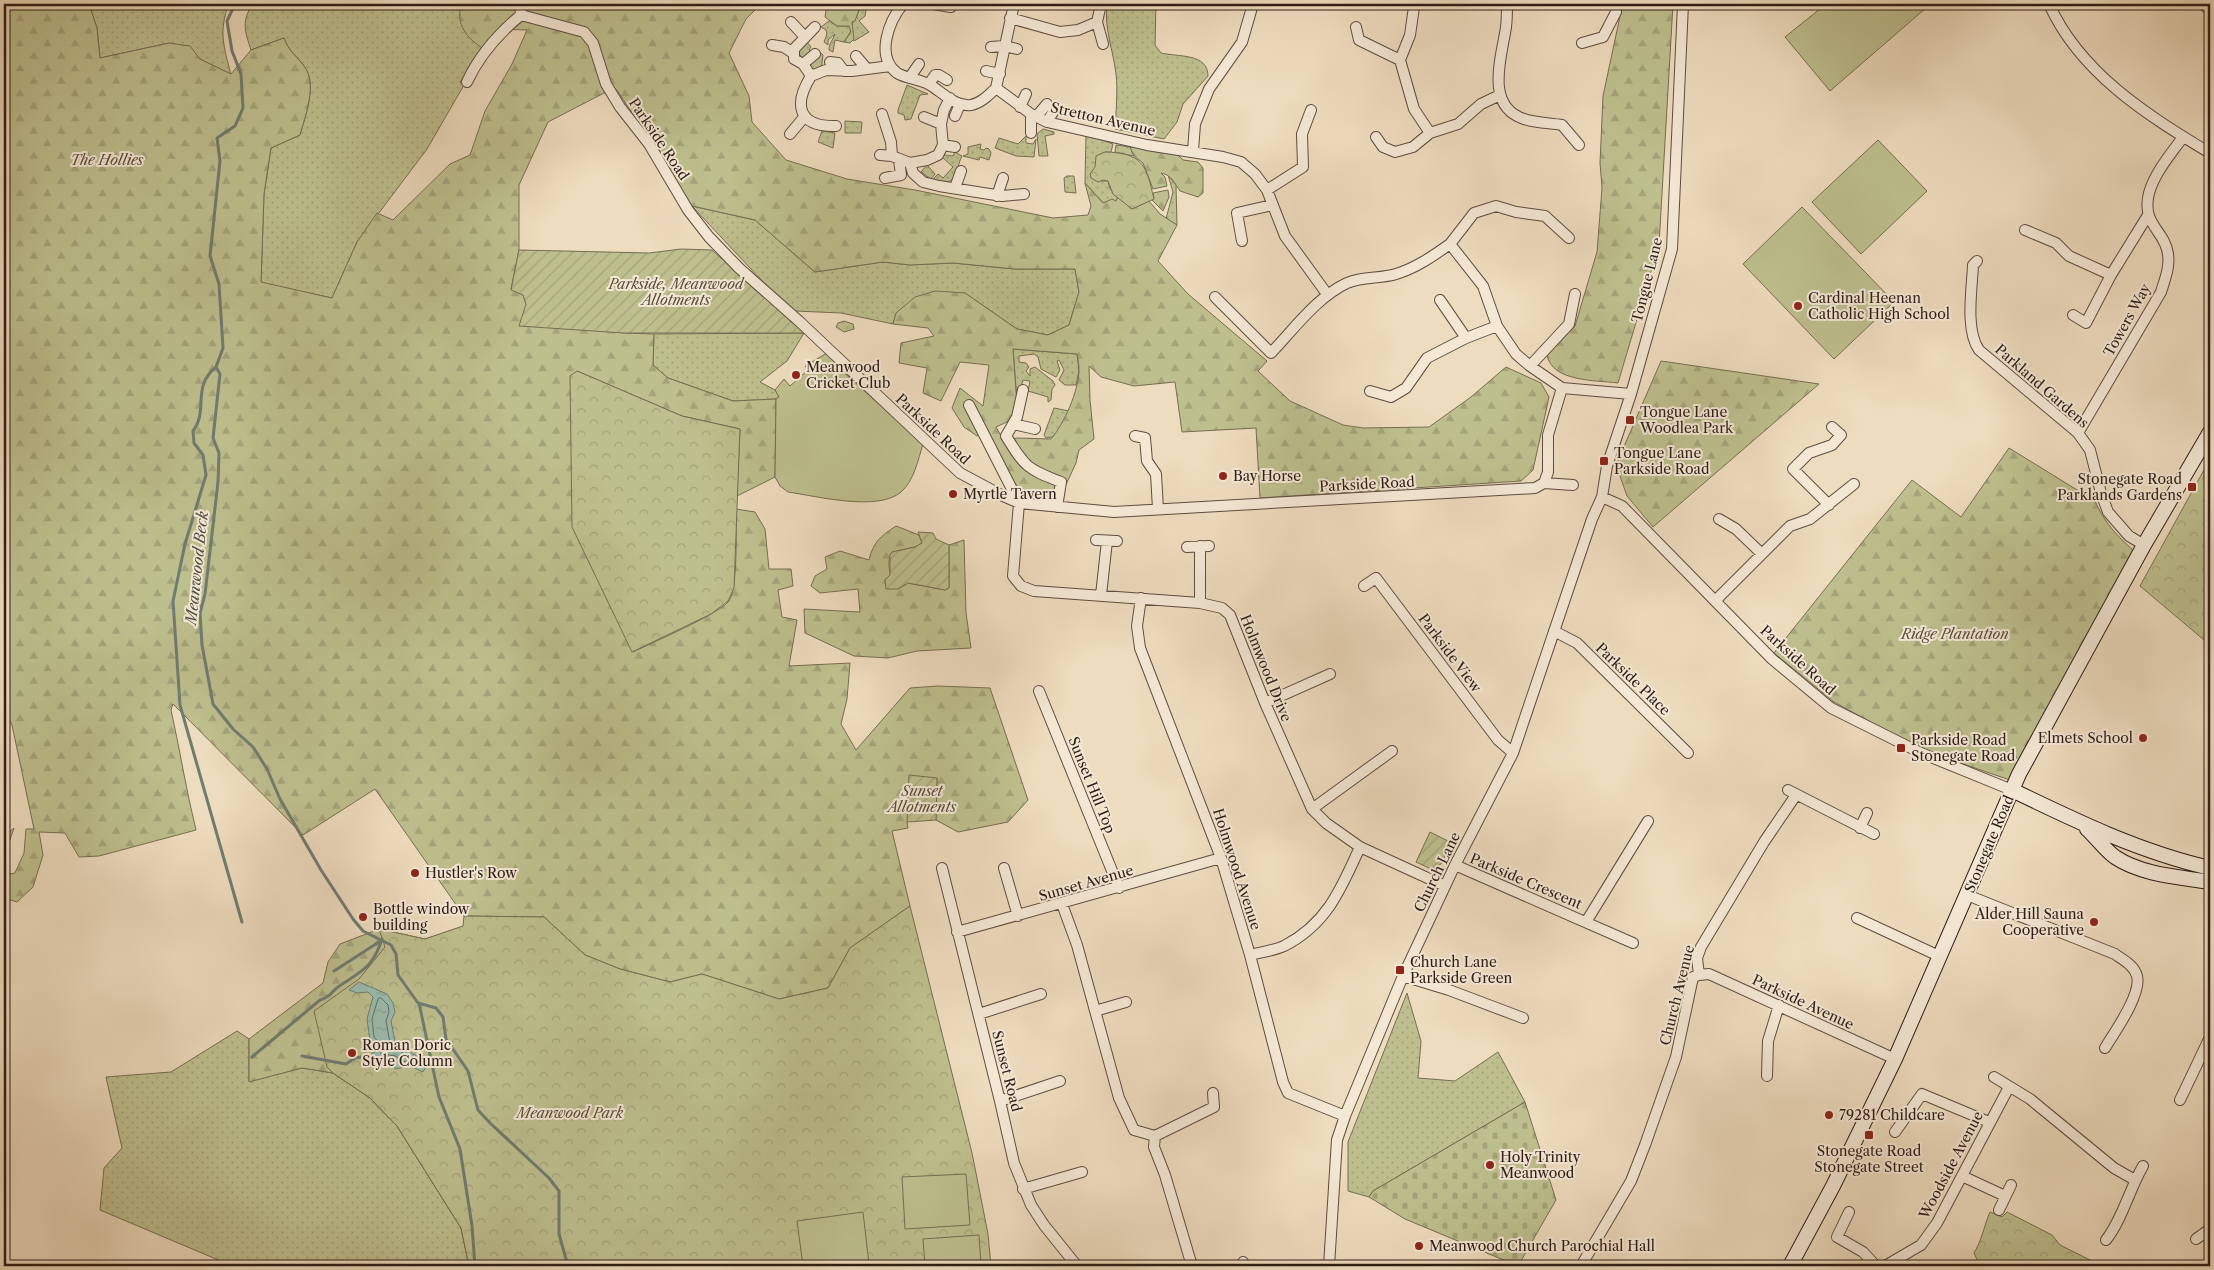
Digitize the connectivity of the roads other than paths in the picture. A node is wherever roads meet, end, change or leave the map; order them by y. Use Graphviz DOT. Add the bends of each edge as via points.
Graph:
graph roads {
  1 [pos="520,4"];
  2 [pos="903,4"];
  3 [pos="933,4"];
  4 [pos="1014,4"];
  5 [pos="1102,4"];
  6 [pos="1253,4"];
  7 [pos="1507,4"];
  8 [pos="1616,4"];
  9 [pos="1683,4"];
  10 [pos="2049,4"];
  11 [pos="2202,4"];
  12 [pos="951,7"];
  13 [pos="1414,7"];
  14 [pos="2210,10"];
  15 [pos="521,15"];
  16 [pos="1010,18"];
  17 [pos="792,22"];
  18 [pos="1097,22"];
  19 [pos="1356,26"];
  20 [pos="814,27"];
  21 [pos="805,37"];
  22 [pos="1582,43"];
  23 [pos="1103,44"];
  24 [pos="772,45"];
  25 [pos="1004,46"];
  26 [pos="991,47"];
  27 [pos="1018,49"];
  28 [pos="815,54"];
  29 [pos="856,56"];
  30 [pos="793,60"];
  31 [pos="1400,60"];
  32 [pos="830,62"];
  33 [pos="803,64"];
  34 [pos="919,64"];
  35 [pos="890,66"];
  36 [pos="867,69"];
  37 [pos="844,71"];
  38 [pos="986,71"];
  39 [pos="1000,74"];
  40 [pos="811,76"];
  41 [pos="910,77"];
  42 [pos="947,80"];
  43 [pos="467,82"];
  44 [pos="929,84"];
  45 [pos="996,88"];
  46 [pos="1026,94"];
  47 [pos="1500,95"];
  48 [pos="950,98"];
  49 [pos="960,104"];
  50 [pos="1020,107"];
  51 [pos="1311,110"];
  52 [pos="804,114"];
  53 [pos="882,114"];
  54 [pos="955,116"];
  55 [pos="1034,116"];
  56 [pos="924,117"];
  57 [pos="1047,122"];
  58 [pos="941,124"];
  59 [pos="836,126"];
  60 [pos="790,129"];
  61 [pos="1031,132"];
  62 [pos="1430,133"];
  63 [pos="2183,136"];
  64 [pos="1376,137"];
  65 [pos="942,145"];
  66 [pos="1578,145"];
  67 [pos="955,147"];
  68 [pos="1193,151"];
  69 [pos="2210,153"];
  70 [pos="880,155"];
  71 [pos="895,158"];
  72 [pos="910,163"];
  73 [pos="961,171"];
  74 [pos="885,178"];
  75 [pos="1003,178"];
  76 [pos="955,188"];
  77 [pos="1266,190"];
  78 [pos="1024,194"];
  79 [pos="997,196"];
  80 [pos="1272,205"];
  81 [pos="2148,215"];
  82 [pos="2025,230"];
  83 [pos="1569,238"];
  84 [pos="1242,241"];
  85 [pos="1450,244"];
  86 [pos="1977,261"];
  87 [pos="2111,275"];
  88 [pos="1327,294"];
  89 [pos="1575,294"];
  90 [pos="1215,297"];
  91 [pos="1440,300"];
  92 [pos="2073,315"];
  93 [pos="1498,326"];
  94 [pos="1466,338"];
  95 [pos="1530,366"];
  96 [pos="1562,388"];
  97 [pos="1024,390"];
  98 [pos="1370,392"];
  99 [pos="1631,394"];
  100 [pos="969,406"];
  101 [pos="1013,424"];
  102 [pos="1832,427"];
  103 [pos="1035,429"];
  104 [pos="2210,432"];
  105 [pos="2078,434"];
  106 [pos="1135,436"];
  107 [pos="1544,483"];
  108 [pos="1854,484"];
  109 [pos="1573,485"];
  110 [pos="1602,497"];
  111 [pos="1019,503"];
  112 [pos="1829,505"];
  113 [pos="1057,507"];
  114 [pos="1158,509"];
  115 [pos="1719,519"];
  116 [pos="1096,540"];
  117 [pos="2144,545"];
  118 [pos="1187,546"];
  119 [pos="1762,554"];
  120 [pos="1364,586"];
  121 [pos="1101,595"];
  122 [pos="1140,598"];
  123 [pos="1715,601"];
  124 [pos="1200,603"];
  125 [pos="1554,631"];
  126 [pos="1330,674"];
  127 [pos="1039,692"];
  128 [pos="1265,703"];
  129 [pos="1392,751"];
  130 [pos="1513,753"];
  131 [pos="1688,753"];
  132 [pos="2012,790"];
  133 [pos="1312,809"];
  134 [pos="1867,813"];
  135 [pos="1648,821"];
  136 [pos="2083,824"];
  137 [pos="1860,828"];
  138 [pos="1874,834"];
  139 [pos="1360,847"];
  140 [pos="1221,858"];
  141 [pos="1455,865"];
  142 [pos="942,868"];
  143 [pos="1004,868"];
  144 [pos="2210,868"];
  145 [pos="2210,882"];
  146 [pos="1444,886"];
  147 [pos="1119,888"];
  148 [pos="1967,895"];
  149 [pos="1062,904"];
  150 [pos="1018,916"];
  151 [pos="1857,918"];
  152 [pos="1586,922"];
  153 [pos="957,932"];
  154 [pos="1633,943"];
  155 [pos="1250,955"];
  156 [pos="1939,956"];
  157 [pos="1699,974"];
  158 [pos="1403,976"];
  159 [pos="1041,994"];
  160 [pos="1126,1002"];
  161 [pos="1779,1005"];
  162 [pos="1095,1011"];
  163 [pos="978,1014"];
  164 [pos="1523,1018"];
  165 [pos="2210,1037"];
  166 [pos="2105,1048"];
  167 [pos="1895,1060"];
  168 [pos="1767,1076"];
  169 [pos="1994,1077"];
  170 [pos="1060,1081"];
  171 [pos="2008,1087"];
  172 [pos="1213,1093"];
  173 [pos="2180,1100"];
  174 [pos="1000,1101"];
  175 [pos="1345,1116"];
  176 [pos="1989,1122"];
  177 [pos="1895,1132"];
  178 [pos="1154,1136"];
  179 [pos="2143,1166"];
  180 [pos="1082,1172"];
  181 [pos="1962,1176"];
  182 [pos="2135,1180"];
  183 [pos="2011,1185"];
  184 [pos="1023,1188"];
  185 [pos="2005,1196"];
  186 [pos="1999,1210"];
  187 [pos="1848,1212"];
  188 [pos="2210,1229"];
  189 [pos="2196,1239"];
  190 [pos="2106,1240"];
  191 [pos="1077,1266"];
  192 [pos="1192,1266"];
  193 [pos="1330,1266"];
  194 [pos="1581,1266"];
  195 [pos="1790,1266"];
  196 [pos="1876,1266"];
  197 [pos="1885,1266"];
  1 -- 15 [label="street"];
  2 -- 35 [label="street" via="883,32"];
  3 -- 12 [label="street"];
  4 -- 16 [label="street"];
  5 -- 18 [label="street"];
  6 -- 68 [label="street" via="1242,42 1209,89 1195,124"];
  7 -- 47 [label="street" via="1498,73"];
  8 -- 22 [label="street" via="1616,12 1603,37"];
  9 -- 99 [label="street, Tongue Lane" via="1672,249"];
  10 -- 63 [label="street" via="2081,55 2109,85"];
  11 -- 14 [label="street"];
  13 -- 31 [label="street" via="1410,35"];
  15 -- 43 [label="street" via="504,28"];
  15 -- 111 [label="street, Parkside Road" via="584,32 593,43 606,84 620,107 649,144 688,210 709,237 738,268 960,473"];
  16 -- 18 [label="street" via="1060,32 1078,30"];
  16 -- 25 [label="street"];
  17 -- 21 [label="street"];
  18 -- 23 [label="street"];
  19 -- 31 [label="street" via="1359,40"];
  20 -- 21 [label="street"];
  21 -- 30 [label="street" via="794,49"];
  24 -- 30 [label="street" via="784,47"];
  25 -- 26 [label="street"];
  25 -- 27 [label="street"];
  25 -- 39 [label="street"];
  28 -- 33 [label="street"];
  29 -- 36 [label="street"];
  30 -- 33 [label="street"];
  31 -- 62 [label="street" via="1414,109"];
  32 -- 37 [label="street" via="838,63"];
  33 -- 40 [label="street"];
  34 -- 41 [label="street"];
  35 -- 36 [label="street"];
  35 -- 41 [label="street" via="899,74"];
  36 -- 37 [label="street"];
  37 -- 40 [label="street" via="826,70"];
  38 -- 39 [label="street"];
  39 -- 45 [label="street"];
  40 -- 52 [label="street" via="799,102"];
  41 -- 44 [label="street"];
  42 -- 44 [label="street" via="935,75"];
  44 -- 48 [label="street"];
  45 -- 49 [label="street" via="983,100 971,105"];
  45 -- 50 [label="street, Stretton Avenue"];
  46 -- 50 [label="street"];
  47 -- 62 [label="street" via="1481,104 1458,124"];
  47 -- 66 [label="street" via="1508,108 1523,119 1562,125"];
  48 -- 49 [label="street"];
  48 -- 58 [label="street"];
  49 -- 54 [label="street"];
  50 -- 55 [label="street, Stretton Avenue"];
  51 -- 77 [label="street" via="1302,134 1303,167"];
  52 -- 59 [label="street" via="822,126"];
  52 -- 60 [label="street"];
  53 -- 71 [label="street" via="882,132 891,142"];
  55 -- 57 [label="street, Stretton Avenue"];
  55 -- 57 [label="street" via="1051,106"];
  55 -- 61 [label="street"];
  56 -- 58 [label="street"];
  57 -- 68 [label="street, Stretton Avenue"];
  58 -- 65 [label="street"];
  62 -- 64 [label="street" via="1413,147 1394,152 1384,147"];
  63 -- 69 [label="street"];
  63 -- 81 [label="street" via="2157,174 2149,194"];
  65 -- 67 [label="street"];
  65 -- 72 [label="street" via="938,155"];
  68 -- 77 [label="street, Stretton Avenue" via="1241,162"];
  70 -- 71 [label="street"];
  71 -- 72 [label="street"];
  71 -- 74 [label="street" via="901,175"];
  72 -- 76 [label="street" via="913,173 923,182"];
  73 -- 76 [label="street"];
  75 -- 79 [label="street"];
  76 -- 79 [label="street"];
  77 -- 80 [label="street, Stretton Avenue"];
  78 -- 79 [label="street"];
  80 -- 84 [label="street" via="1236,213"];
  80 -- 88 [label="street, Stretton Avenue" via="1286,236"];
  81 -- 87 [label="street"];
  81 -- 105 [label="street, Towers Way" via="2168,253 2168,268 2161,292"];
  82 -- 87 [label="street" via="2056,242 2069,256"];
  83 -- 85 [label="street" via="1545,216 1496,206 1474,214"];
  85 -- 88 [label="street" via="1424,262 1397,274 1362,278"];
  85 -- 93 [label="street" via="1483,286"];
  86 -- 105 [label="street, Parkland Gardens" via="1973,265 1971,331 1974,342 1979,350"];
  87 -- 92 [label="street" via="2086,323"];
  88 -- 90 [label="street" via="1271,352"];
  89 -- 95 [label="street" via="1569,324"];
  91 -- 94 [label="street"];
  93 -- 94 [label="street"];
  93 -- 95 [label="street" via="1516,354"];
  94 -- 98 [label="street" via="1427,358 1406,388 1391,397"];
  95 -- 96 [label="street"];
  96 -- 99 [label="street"];
  96 -- 107 [label="street" via="1548,435 1548,472"];
  97 -- 101 [label="street"];
  99 -- 110 [label="street, Tongue Lane" via="1607,466"];
  100 -- 111 [label="street"];
  101 -- 103 [label="street"];
  101 -- 113 [label="street" via="1006,436 1021,460 1034,472 1061,482"];
  102 -- 112 [label="street" via="1841,435 1832,445 1809,453 1793,469"];
  104 -- 117 [label="main road, Stonegate Road"];
  105 -- 117 [label="street, Parkland Gardens" via="2090,450 2108,512 2129,536"];
  106 -- 114 [label="street" via="1145,438 1147,461 1156,474"];
  107 -- 109 [label="street, Parkside Road"];
  107 -- 114 [label="street, Parkside Road" via="1523,489"];
  108 -- 112 [label="street"];
  110 -- 123 [label="street, Parkside Road" via="1622,506"];
  110 -- 125 [label="street, Church Lane"];
  111 -- 113 [label="street, Parkside Road"];
  111 -- 121 [label="street, Holmwood Drive" via="1013,576 1021,586 1034,591"];
  112 -- 119 [label="street" via="1810,519 1790,526"];
  113 -- 114 [label="street, Parkside Road" via="1114,512"];
  115 -- 119 [label="street" via="1736,529"];
  116 -- 121 [label="street" via="1112,541"];
  117 -- 132 [label="main road, Stonegate Road"];
  118 -- 124 [label="street" via="1205,546"];
  119 -- 123 [label="street"];
  120 -- 130 [label="street, Parkside View" via="1376,578 1498,740"];
  121 -- 122 [label="street, Holmwood Drive"];
  122 -- 124 [label="street, Holmwood Drive"];
  122 -- 140 [label="street, Holmwood Avenue" via="1137,626 1140,648"];
  123 -- 132 [label="street, Parkside Road" via="1772,659 1831,708 1921,753"];
  124 -- 128 [label="street, Holmwood Drive" via="1222,608 1230,615"];
  125 -- 130 [label="street, Church Lane"];
  125 -- 131 [label="street, Parkside Place" via="1577,643"];
  126 -- 128 [label="street"];
  127 -- 147 [label="street, Sunset Hill Top"];
  128 -- 133 [label="street, Holmwood Drive"];
  129 -- 133 [label="street"];
  130 -- 141 [label="street, Church Lane"];
  132 -- 136 [label="main road"];
  132 -- 148 [label="main road, Stonegate Road"];
  133 -- 139 [label="street, Holmwood Drive"];
  134 -- 137 [label="street"];
  135 -- 152 [label="street, Parkside Crescent"];
  136 -- 144 [label="main road" via="2176,860"];
  136 -- 145 [label="main road" via="2115,857 2140,868"];
  137 -- 138 [label="street"];
  137 -- 157 [label="street, Church Avenue" via="1792,792 1701,947 1697,958"];
  139 -- 146 [label="street, Holmwood Drive"];
  139 -- 155 [label="street" via="1338,896 1325,914 1305,933 1282,946"];
  140 -- 147 [label="street, Sunset Avenue"];
  140 -- 155 [label="street, Holmwood Avenue"];
  141 -- 146 [label="street, Church Lane"];
  141 -- 152 [label="street, Parkside Crescent"];
  142 -- 153 [label="street, Sunset Road"];
  143 -- 150 [label="street"];
  146 -- 158 [label="street, Church Lane"];
  147 -- 149 [label="street, Sunset Avenue"];
  148 -- 156 [label="main road, Stonegate Road"];
  148 -- 166 [label="street" via="2115,954 2134,969 2138,977 2136,990"];
  149 -- 150 [label="street, Sunset Avenue"];
  149 -- 162 [label="street"];
  150 -- 153 [label="street, Sunset Avenue"];
  151 -- 156 [label="street"];
  152 -- 154 [label="street, Parkside Crescent"];
  153 -- 163 [label="street, Sunset Road"];
  155 -- 175 [label="street, Holmwood Avenue" via="1288,1093"];
  156 -- 167 [label="main road, Stonegate Road"];
  157 -- 161 [label="street, Parkside Avenue" via="1709,974"];
  157 -- 194 [label="street, Church Avenue" via="1693,977 1676,1057 1631,1181"];
  158 -- 164 [label="street"];
  158 -- 175 [label="street, Church Lane"];
  159 -- 163 [label="street"];
  160 -- 162 [label="street"];
  161 -- 167 [label="street, Parkside Avenue"];
  161 -- 168 [label="street" via="1768,1041"];
  162 -- 178 [label="street" via="1119,1098 1134,1130"];
  163 -- 174 [label="street, Sunset Road"];
  165 -- 173 [label="street"];
  167 -- 195 [label="main road, Stonegate Road"];
  169 -- 171 [label="street"];
  170 -- 174 [label="street"];
  171 -- 176 [label="street, Woodside Avenue"];
  171 -- 182 [label="street" via="2030,1099 2114,1168"];
  172 -- 178 [label="street" via="1214,1107"];
  174 -- 184 [label="street, Sunset Road"];
  175 -- 193 [label="street, Church Lane" via="1337,1140"];
  176 -- 177 [label="street" via="1922,1094"];
  176 -- 181 [label="street, Woodside Avenue"];
  178 -- 192 [label="street" via="1154,1147 1166,1175"];
  179 -- 182 [label="street"];
  180 -- 184 [label="street"];
  181 -- 185 [label="street"];
  181 -- 197 [label="street, Woodside Avenue" via="1937,1223 1921,1245"];
  182 -- 190 [label="street" via="2116,1227"];
  183 -- 185 [label="street"];
  184 -- 191 [label="street, Sunset Road" via="1044,1225"];
  185 -- 186 [label="street"];
  187 -- 196 [label="street" via="1837,1237 1862,1252"];
  188 -- 189 [label="street"];
}
